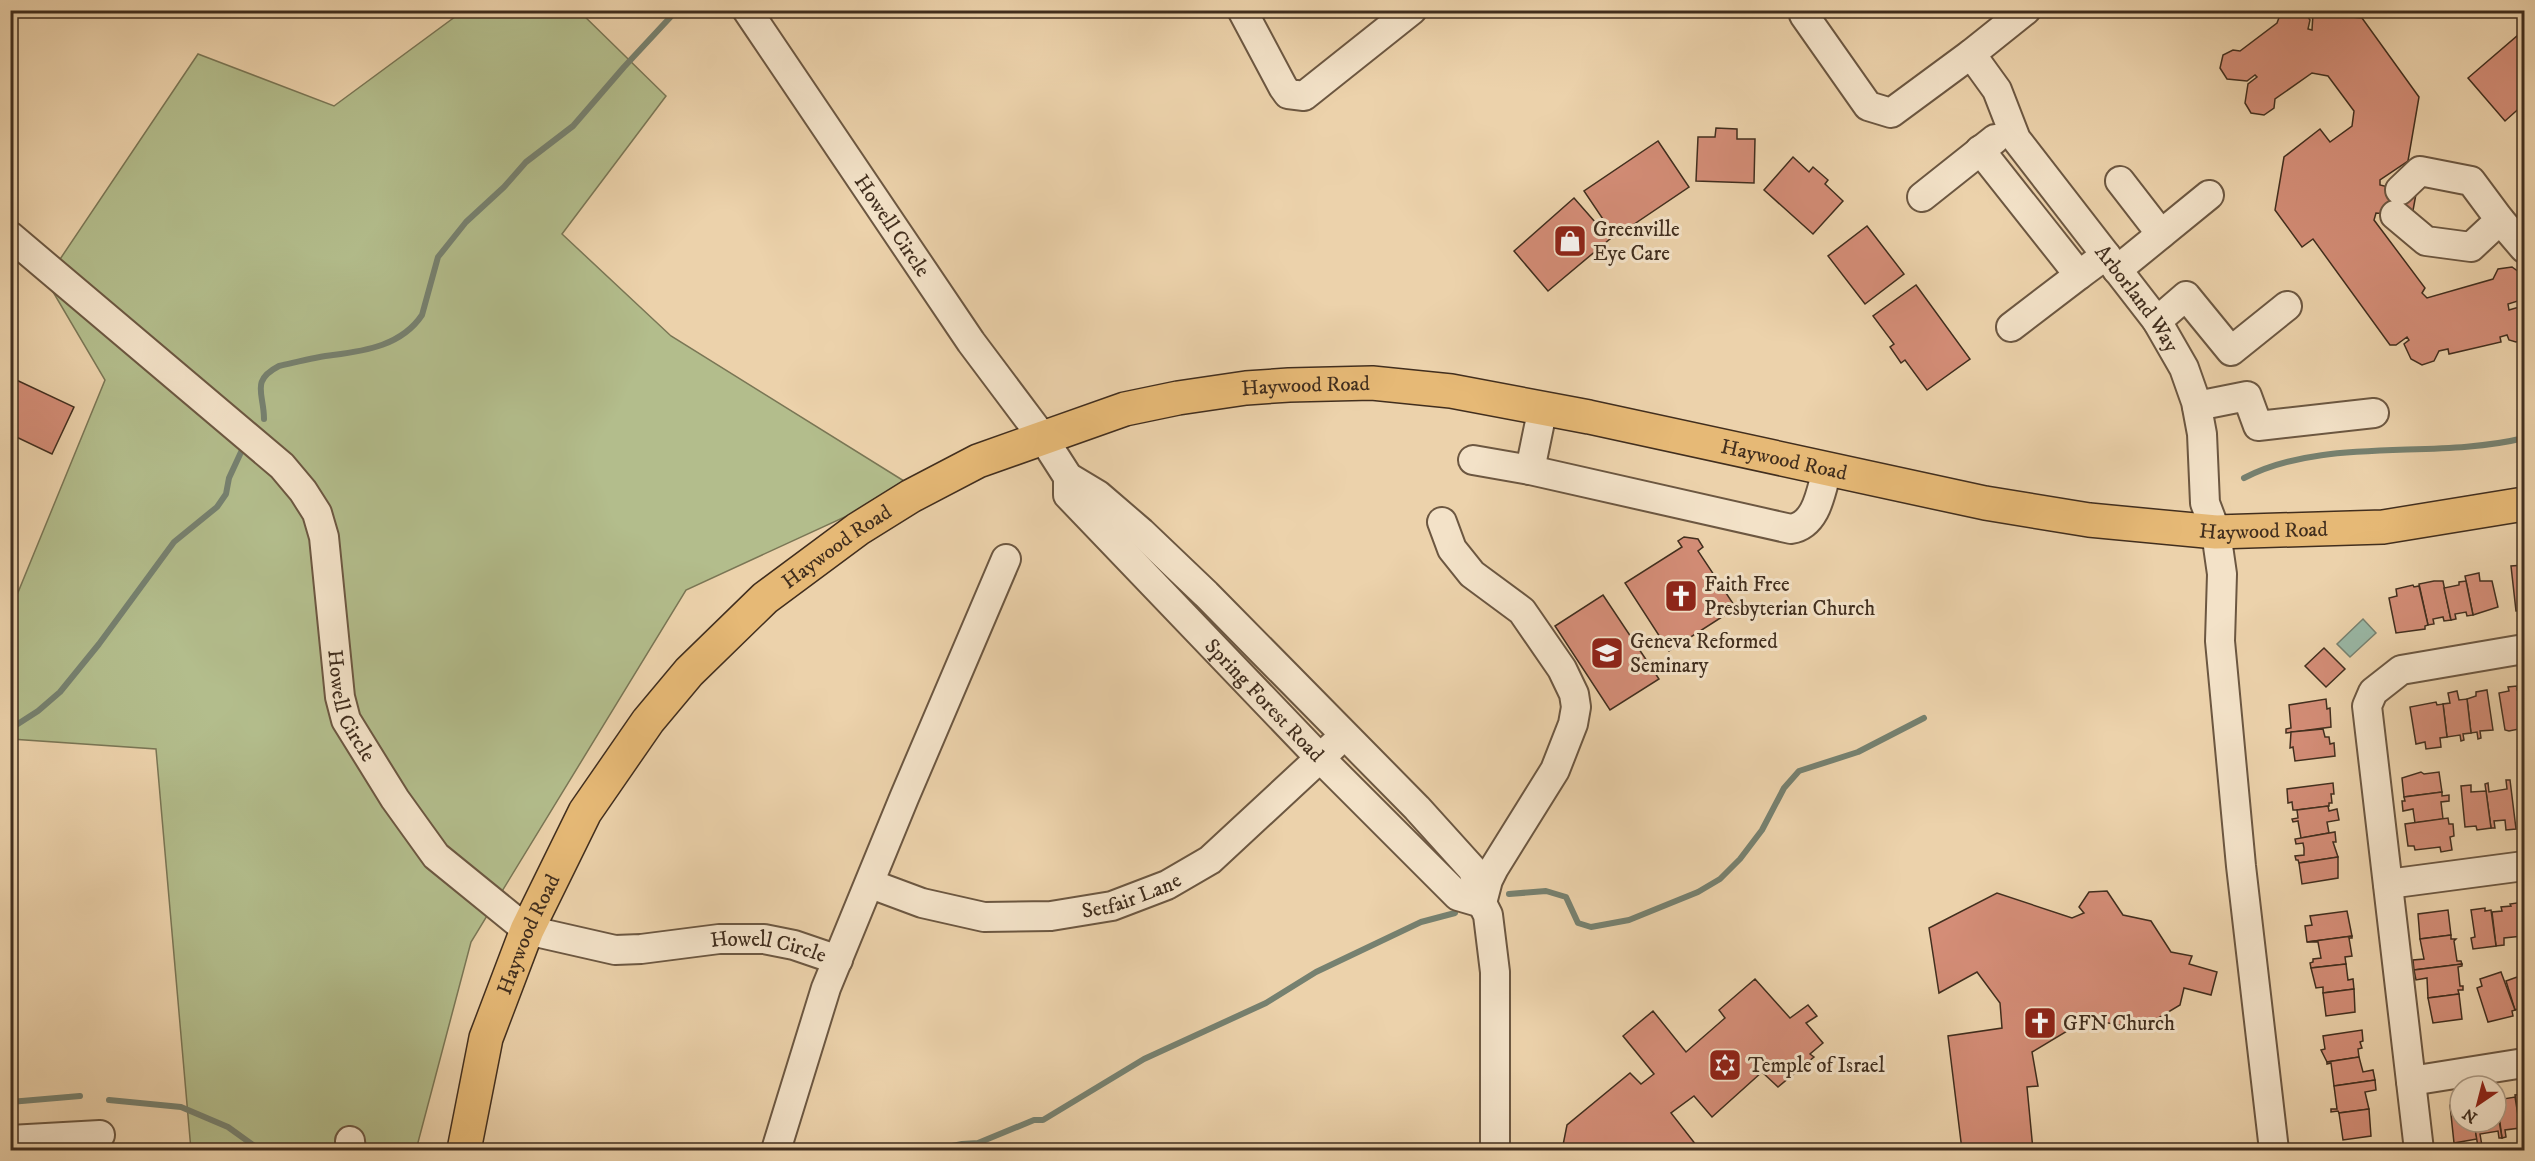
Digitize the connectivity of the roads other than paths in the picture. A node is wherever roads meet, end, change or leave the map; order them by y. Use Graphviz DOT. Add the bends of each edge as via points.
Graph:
graph roads {
  1 [pos="747,10"];
  2 [pos="1242,10"];
  3 [pos="1412,10"];
  4 [pos="2026,10"];
  5 [pos="1804,15"];
  6 [pos="1971,54"];
  7 [pos="2011,126"];
  8 [pos="1980,150"];
  9 [pos="2120,182"];
  10 [pos="2209,195"];
  11 [pos="1922,197"];
  12 [pos="2500,220"];
  13 [pos="2161,234"];
  14 [pos="10,236"];
  15 [pos="2524,248"];
  16 [pos="2111,263"];
  17 [pos="2079,275"];
  18 [pos="2287,306"];
  19 [pos="2157,321"];
  20 [pos="2011,327"];
  21 [pos="2197,406"];
  22 [pos="1543,407"];
  23 [pos="2374,413"];
  24 [pos="1042,438"];
  25 [pos="1473,460"];
  26 [pos="1530,470"];
  27 [pos="1827,470"];
  28 [pos="1068,477"];
  29 [pos="2524,504"];
  30 [pos="1442,522"];
  31 [pos="2216,532"];
  32 [pos="1006,559"];
  33 [pos="2524,649"];
  34 [pos="1344,735"];
  35 [pos="1320,758"];
  36 [pos="2524,866"];
  37 [pos="870,884"];
  38 [pos="2388,884"];
  39 [pos="1482,903"];
  40 [pos="527,930"];
  41 [pos="838,960"];
  42 [pos="2524,1063"];
  43 [pos="2411,1081"];
  44 [pos="100,1135"];
  45 [pos="10,1140"];
  46 [pos="464,1150"];
  47 [pos="776,1150"];
  48 [pos="1495,1150"];
  49 [pos="2274,1150"];
  50 [pos="2419,1150"];
  1 -- 24 [label="street, Howell Circle" via="971,342"];
  2 -- 3 [label="street" via="1282,87 1288,94 1304,96"];
  4 -- 6 [label="street"];
  5 -- 6 [label="street" via="1868,106 1891,113"];
  6 -- 7 [label="street, Arborland Way" via="1997,90"];
  7 -- 8 [label="street"];
  7 -- 16 [label="street, Arborland Way" via="2016,139"];
  8 -- 11 [label="street"];
  8 -- 17 [label="street"];
  9 -- 13 [label="street"];
  10 -- 13 [label="street"];
  12 -- 12 [label="street" via="2471,247 2426,241 2397,202 2420,171 2470,181"];
  12 -- 15 [label="street"];
  13 -- 16 [label="street"];
  14 -- 40 [label="street, Howell Circle" via="282,466 303,491 317,513 324,537 340,698 346,720 436,856"];
  16 -- 17 [label="street"];
  16 -- 19 [label="street, Arborland Way"];
  17 -- 20 [label="street"];
  18 -- 19 [label="street" via="2231,351 2186,296"];
  19 -- 21 [label="street, Arborland Way" via="2184,368"];
  21 -- 23 [label="street" via="2247,396 2258,426"];
  21 -- 31 [label="street, Arborland Way" via="2205,503"];
  22 -- 24 [label="main road, Haywood Road" via="1451,391 1372,383 1289,385 1212,393 1125,409"];
  22 -- 26 [label="street"];
  22 -- 27 [label="main road, Haywood Road"];
  24 -- 28 [label="street, Spring Forest Road"];
  24 -- 40 [label="main road, Haywood Road" via="978,461 911,496 812,562 745,615 689,672 609,774 585,812"];
  25 -- 26 [label="street"];
  26 -- 27 [label="street" via="1791,529 1804,525 1814,512"];
  27 -- 31 [label="main road, Haywood Road" via="2077,518"];
  28 -- 34 [label="street, Spring Forest Road" via="1098,495 1141,532"];
  28 -- 35 [label="street, Spring Forest Road" via="1068,495"];
  29 -- 31 [label="main road, Haywood Road" via="2383,527"];
  30 -- 39 [label="street" via="1452,549 1472,574 1522,611 1562,669 1576,707 1555,770 1494,868"];
  31 -- 49 [label="street, Arborland Way" via="2222,574 2220,641 2241,866"];
  32 -- 37 [label="street, Howell Circle"];
  33 -- 38 [label="street" via="2402,670 2373,692 2367,706"];
  34 -- 35 [label="street, Setfair Lane"];
  34 -- 39 [label="street, Spring Forest Road" via="1473,870"];
  35 -- 37 [label="street, Setfair Lane" via="1210,860 1167,885 1112,906 1051,916 984,917 922,903"];
  35 -- 39 [label="street, Spring Forest Road" via="1458,896"];
  36 -- 38 [label="street"];
  37 -- 41 [label="street, Howell Circle"];
  38 -- 43 [label="street"];
  39 -- 48 [label="street, Spring Forest Road" via="1488,915 1495,972"];
  40 -- 41 [label="street, Howell Circle" via="615,950 719,939 764,939"];
  40 -- 46 [label="main road, Haywood Road" via="486,1038"];
  41 -- 47 [label="street, Howell Circle"];
  42 -- 43 [label="street"];
  43 -- 50 [label="street"];
  44 -- 45 [label="street"];
}
